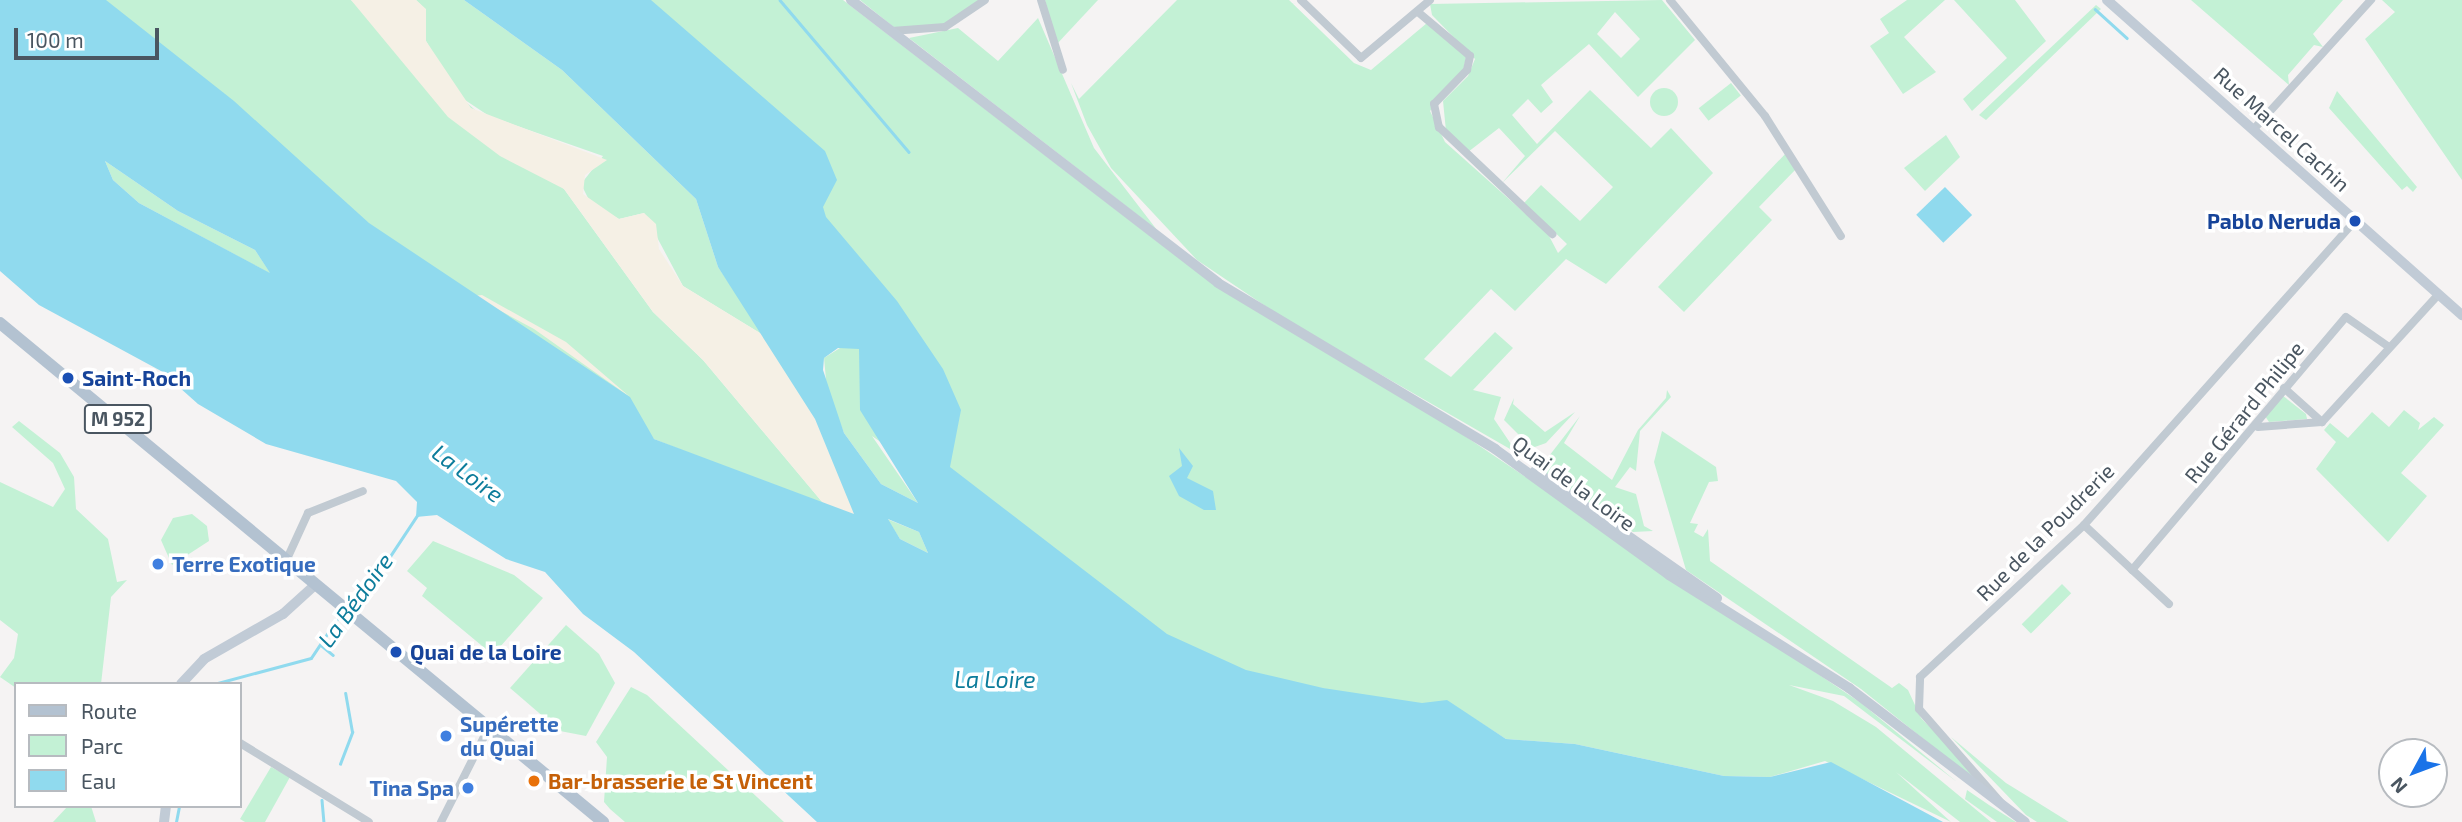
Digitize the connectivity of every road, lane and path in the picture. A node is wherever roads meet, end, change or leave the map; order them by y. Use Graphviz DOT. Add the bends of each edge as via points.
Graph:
graph roads {
  1 [pos="851,0"];
  2 [pos="985,0"];
  3 [pos="1041,0"];
  4 [pos="1301,0"];
  5 [pos="1430,0"];
  6 [pos="1670,0"];
  7 [pos="2107,0"];
  8 [pos="2371,0"];
  9 [pos="1418,12"];
  10 [pos="890,31"];
  11 [pos="1063,70"];
  12 [pos="2253,130"];
  13 [pos="2355,221"];
  14 [pos="1552,234"];
  15 [pos="1841,236"];
  16 [pos="2439,294"];
  17 [pos="2462,315"];
  18 [pos="0,323"];
  19 [pos="2389,347"];
  20 [pos="2284,388"];
  21 [pos="2322,422"];
  22 [pos="2258,427"];
  23 [pos="363,491"];
  24 [pos="2084,525"];
  25 [pos="286,561"];
  26 [pos="2132,570"];
  27 [pos="315,585"];
  28 [pos="2169,604"];
  29 [pos="183,682"];
  30 [pos="493,730"];
  31 [pos="242,744"];
  32 [pos="2003,808"];
  33 [pos="369,822"];
  34 [pos="441,822"];
  35 [pos="604,822"];
  36 [pos="2025,822"];
  1 -- 10 [label="main road, Quai de la Loire"];
  2 -- 10 [label="street" via="945,27"];
  3 -- 11 [label="street"];
  4 -- 9 [label="street" via="1361,58"];
  5 -- 9 [label="street"];
  6 -- 15 [label="street" via="1765,116"];
  7 -- 12 [label="main road, Rue Marcel Cachin"];
  8 -- 12 [label="street"];
  9 -- 14 [label="street" via="1470,56 1467,70 1434,104 1439,127"];
  10 -- 32 [label="main road, Quai de la Loire" via="1218,283 1495,449 1669,575 1849,688"];
  12 -- 13 [label="main road, Rue Marcel Cachin"];
  13 -- 16 [label="main road, Rue Marcel Cachin"];
  13 -- 24 [label="street, Rue de la Poudrerie"];
  16 -- 17 [label="main road, Rue Marcel Cachin"];
  16 -- 19 [label="street"];
  18 -- 25 [label="main road, M 952"];
  19 -- 20 [label="street, Rue Gérard Philipe" via="2347,316"];
  19 -- 21 [label="street"];
  20 -- 21 [label="street"];
  20 -- 22 [label="street, Rue Gérard Philipe" via="2262,411"];
  21 -- 22 [label="street"];
  22 -- 26 [label="street, Rue Gérard Philipe"];
  23 -- 25 [label="street" via="308,513"];
  24 -- 26 [label="street"];
  24 -- 32 [label="street, Rue de la Poudrerie" via="1918,682 1926,720 1986,779"];
  25 -- 27 [label="main road, M 952"];
  26 -- 28 [label="street"];
  27 -- 29 [label="main road" via="283,614 204,659"];
  27 -- 30 [label="main road, M 952"];
  30 -- 34 [label="street"];
  30 -- 35 [label="main road, M 952"];
  31 -- 33 [label="street"];
  32 -- 36 [label="main road, Quai de la Loire"];
}
